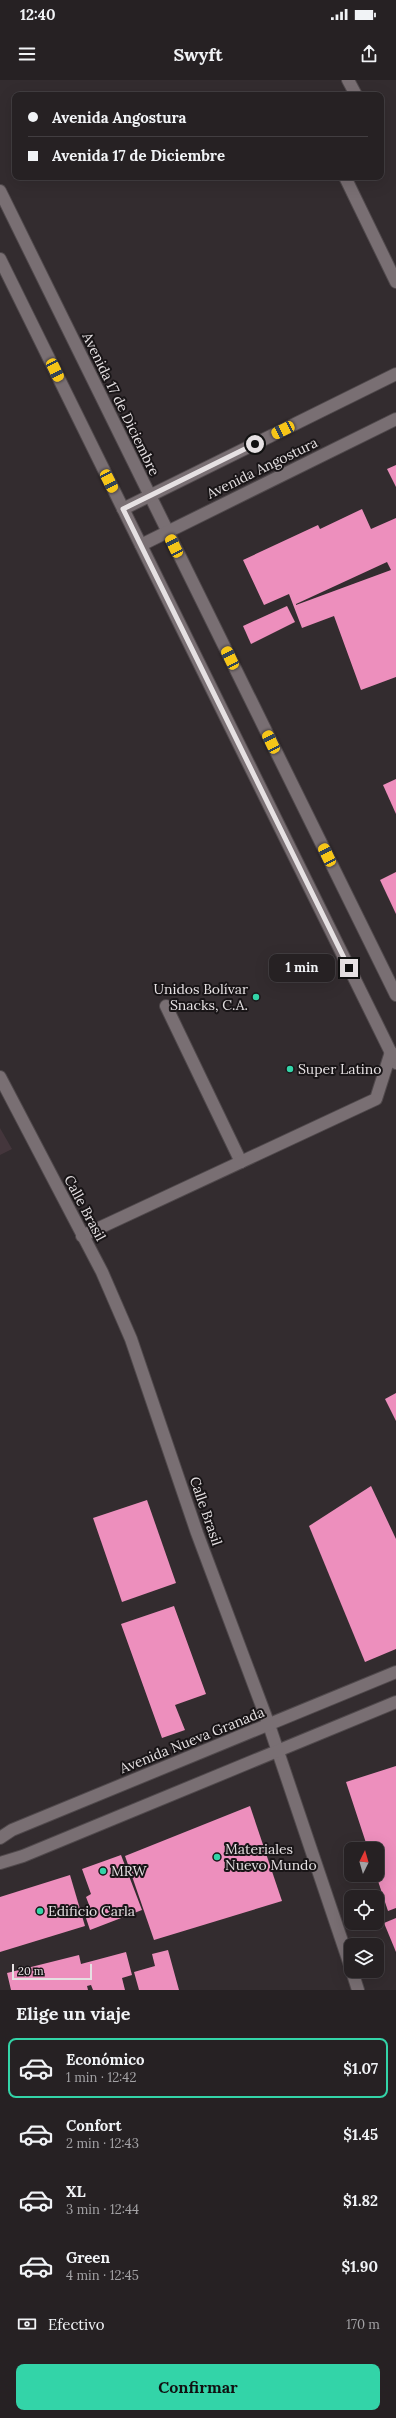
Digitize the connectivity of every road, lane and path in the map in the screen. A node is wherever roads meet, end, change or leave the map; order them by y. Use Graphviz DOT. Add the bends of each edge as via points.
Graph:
graph roads {
  1 [pos="348,80"];
  2 [pos="354,92"];
  3 [pos="346,180"];
  4 [pos="0,191"];
  5 [pos="0,259"];
  6 [pos="396,282"];
  7 [pos="396,374"];
  8 [pos="396,418"];
  9 [pos="150,496"];
  10 [pos="123,509"];
  11 [pos="167,532"];
  12 [pos="141,545"];
  13 [pos="396,995"];
  14 [pos="166,1006"];
  15 [pos="393,1057"];
  16 [pos="0,1077"];
  17 [pos="241,1162"];
  18 [pos="82,1236"];
  19 [pos="396,1672"];
  20 [pos="396,1702"];
  21 [pos="269,1725"];
  22 [pos="278,1751"];
  23 [pos="0,1838"];
  24 [pos="0,1863"];
  25 [pos="344,1947"];
  26 [pos="354,1978"];
  27 [pos="358,1990"];
  1 -- 2 [label="street"];
  3 -- 6 [label="street"];
  4 -- 9 [label="street, Avenida 17 de Diciembre"];
  5 -- 10 [label="street"];
  7 -- 9 [label="street, Avenida Angostura"];
  8 -- 11 [label="street, Avenida Angostura"];
  9 -- 10 [label="street, Avenida Angostura"];
  9 -- 11 [label="street, Avenida 17 de Diciembre"];
  10 -- 12 [label="street"];
  11 -- 12 [label="street, Avenida Angostura"];
  11 -- 13 [label="street, Avenida 17 de Diciembre"];
  12 -- 15 [label="street"];
  14 -- 17 [label="street"];
  15 -- 17 [label="street" via="376,1099"];
  16 -- 18 [label="street, Calle Brasil"];
  17 -- 18 [label="street"];
  18 -- 21 [label="street, Calle Brasil" via="102,1272 131,1339 197,1533"];
  19 -- 21 [label="street, Avenida Nueva Granada"];
  20 -- 22 [label="street"];
  21 -- 22 [label="street, Calle Brasil"];
  21 -- 23 [label="street, Avenida Nueva Granada" via="12,1830"];
  22 -- 24 [label="street" via="23,1856"];
  22 -- 25 [label="street, Calle Brasil"];
  26 -- 27 [label="street"];
}
